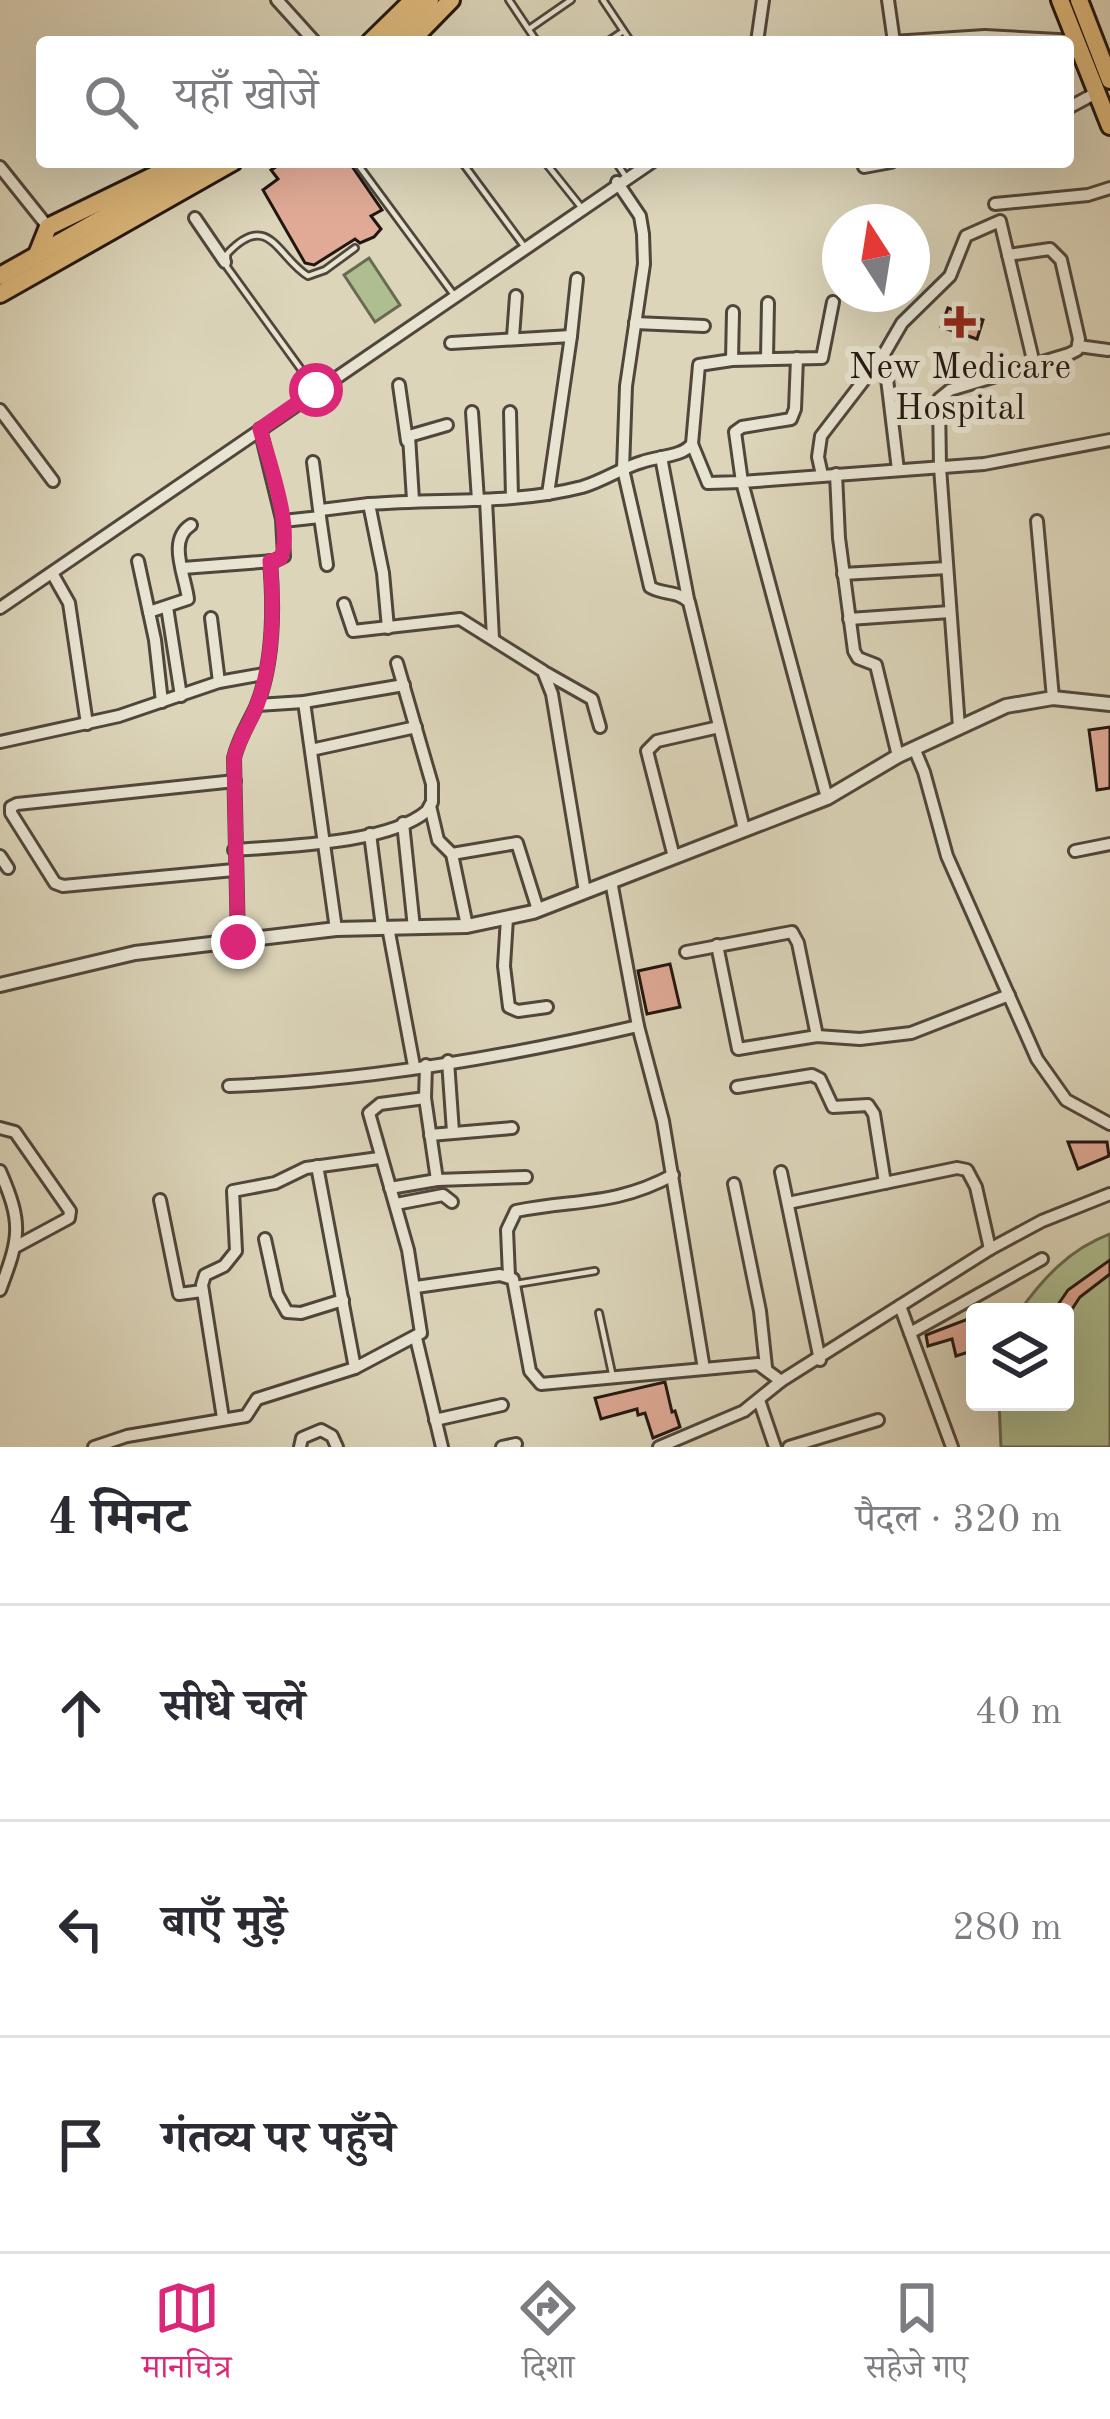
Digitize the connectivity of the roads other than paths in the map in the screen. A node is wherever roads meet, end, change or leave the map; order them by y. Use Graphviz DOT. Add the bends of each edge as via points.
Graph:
graph roads {
  1 [pos="277,0"];
  2 [pos="413,0"];
  3 [pos="430,0"];
  4 [pos="454,0"];
  5 [pos="509,0"];
  6 [pos="572,0"];
  7 [pos="603,0"];
  8 [pos="763,0"];
  9 [pos="888,0"];
  10 [pos="1060,0"];
  11 [pos="1079,0"];
  12 [pos="529,29"];
  13 [pos="623,31"];
  14 [pos="310,36"];
  15 [pos="376,36"];
  16 [pos="395,36"];
  17 [pos="420,36"];
  18 [pos="534,36"];
  19 [pos="616,36"];
  20 [pos="627,36"];
  21 [pos="758,36"];
  22 [pos="893,36"];
  23 [pos="1076,41"];
  24 [pos="1103,87"];
  25 [pos="1074,104"];
  26 [pos="1110,126"];
  27 [pos="0,166"];
  28 [pos="172,168"];
  29 [pos="191,168"];
  30 [pos="220,168"];
  31 [pos="235,168"];
  32 [pos="360,168"];
  33 [pos="466,168"];
  34 [pos="550,168"];
  35 [pos="618,168"];
  36 [pos="642,168"];
  37 [pos="621,180"];
  38 [pos="1110,188"];
  39 [pos="995,203"];
  40 [pos="581,207"];
  41 [pos="195,218"];
  42 [pos="58,240"];
  43 [pos="524,246"];
  44 [pos="355,248"];
  45 [pos="1008,255"];
  46 [pos="42,259"];
  47 [pos="225,262"];
  48 [pos="0,277"];
  49 [pos="577,279"];
  50 [pos="0,294"];
  51 [pos="454,295"];
  52 [pos="516,296"];
  53 [pos="768,303"];
  54 [pos="733,312"];
  55 [pos="831,312"];
  56 [pos="635,322"];
  57 [pos="704,326"];
  58 [pos="571,336"];
  59 [pos="513,338"];
  60 [pos="451,343"];
  61 [pos="1078,346"];
  62 [pos="1108,350"];
  63 [pos="884,354"];
  64 [pos="767,358"];
  65 [pos="797,358"];
  66 [pos="732,360"];
  67 [pos="1034,364"];
  68 [pos="399,385"];
  69 [pos="316,390"];
  70 [pos="0,410"];
  71 [pos="472,412"];
  72 [pos="510,412"];
  73 [pos="447,425"];
  74 [pos="260,429"];
  75 [pos="1110,440"];
  76 [pos="408,443"];
  77 [pos="692,444"];
  78 [pos="661,457"];
  79 [pos="313,462"];
  80 [pos="940,467"];
  81 [pos="622,469"];
  82 [pos="898,470"];
  83 [pos="829,475"];
  84 [pos="53,481"];
  85 [pos="742,482"];
  86 [pos="548,494"];
  87 [pos="512,497"];
  88 [pos="413,500"];
  89 [pos="482,500"];
  90 [pos="369,504"];
  91 [pos="320,514"];
  92 [pos="283,521"];
  93 [pos="1037,521"];
  94 [pos="191,525"];
  95 [pos="138,561"];
  96 [pos="270,561"];
  97 [pos="327,565"];
  98 [pos="183,568"];
  99 [pos="947,568"];
  100 [pos="52,573"];
  101 [pos="843,574"];
  102 [pos="688,602"];
  103 [pos="344,604"];
  104 [pos="167,607"];
  105 [pos="0,608"];
  106 [pos="149,612"];
  107 [pos="950,612"];
  108 [pos="211,618"];
  109 [pos="849,619"];
  110 [pos="388,628"];
  111 [pos="494,639"];
  112 [pos="397,663"];
  113 [pos="543,671"];
  114 [pos="264,674"];
  115 [pos="219,682"];
  116 [pos="404,685"];
  117 [pos="181,696"];
  118 [pos="1053,698"];
  119 [pos="162,702"];
  120 [pos="304,702"];
  121 [pos="1110,704"];
  122 [pos="257,705"];
  123 [pos="87,724"];
  124 [pos="416,727"];
  125 [pos="600,727"];
  126 [pos="719,727"];
  127 [pos="959,727"];
  128 [pos="0,742"];
  129 [pos="914,748"];
  130 [pos="311,750"];
  131 [pos="898,756"];
  132 [pos="235,781"];
  133 [pos="827,798"];
  134 [pos="430,806"];
  135 [pos="6,810"];
  136 [pos="403,823"];
  137 [pos="744,829"];
  138 [pos="370,834"];
  139 [pos="324,843"];
  140 [pos="1110,844"];
  141 [pos="234,850"];
  142 [pos="1075,851"];
  143 [pos="452,854"];
  144 [pos="0,856"];
  145 [pos="674,857"];
  146 [pos="8,868"];
  147 [pos="234,869"];
  148 [pos="611,881"];
  149 [pos="585,892"];
  150 [pos="538,910"];
  151 [pos="507,918"];
  152 [pos="467,926"];
  153 [pos="385,927"];
  154 [pos="414,928"];
  155 [pos="336,929"];
  156 [pos="238,942"];
  157 [pos="717,945"];
  158 [pos="686,952"];
  159 [pos="0,985"];
  160 [pos="1009,995"];
  161 [pos="548,1007"];
  162 [pos="638,1026"];
  163 [pos="817,1036"];
  164 [pos="448,1061"];
  165 [pos="420,1065"];
  166 [pos="229,1086"];
  167 [pos="737,1087"];
  168 [pos="425,1098"];
  169 [pos="1110,1124"];
  170 [pos="0,1128"];
  171 [pos="512,1128"];
  172 [pos="453,1132"];
  173 [pos="430,1135"];
  174 [pos="379,1158"];
  175 [pos="317,1166"];
  176 [pos="0,1171"];
  177 [pos="781,1172"];
  178 [pos="673,1175"];
  179 [pos="526,1177"];
  180 [pos="436,1180"];
  181 [pos="885,1183"];
  182 [pos="734,1184"];
  183 [pos="390,1188"];
  184 [pos="1110,1194"];
  185 [pos="160,1200"];
  186 [pos="452,1202"];
  187 [pos="788,1203"];
  188 [pos="396,1204"];
  189 [pos="265,1239"];
  190 [pos="17,1246"];
  191 [pos="990,1250"];
  192 [pos="1042,1259"];
  193 [pos="595,1271"];
  194 [pos="512,1280"];
  195 [pos="416,1287"];
  196 [pos="0,1290"];
  197 [pos="202,1292"];
  198 [pos="343,1300"];
  199 [pos="900,1306"];
  200 [pos="599,1313"];
  201 [pos="910,1333"];
  202 [pos="416,1338"];
  203 [pos="820,1360"];
  204 [pos="766,1367"];
  205 [pos="355,1368"];
  206 [pos="704,1369"];
  207 [pos="613,1378"];
  208 [pos="782,1381"];
  209 [pos="759,1400"];
  210 [pos="502,1405"];
  211 [pos="223,1418"];
  212 [pos="435,1420"];
  213 [pos="878,1420"];
  214 [pos="516,1444"];
  215 [pos="94,1447"];
  216 [pos="300,1447"];
  217 [pos="338,1447"];
  218 [pos="442,1447"];
  219 [pos="502,1447"];
  220 [pos="659,1447"];
  221 [pos="775,1447"];
  222 [pos="789,1447"];
  223 [pos="952,1447"];
  1 -- 14 [label="street"];
  2 -- 15 [label="main road"];
  3 -- 16 [label="main road"];
  4 -- 17 [label="main road"];
  5 -- 12 [label="lane"];
  6 -- 12 [label="lane"];
  7 -- 13 [label="lane"];
  8 -- 21 [label="street"];
  9 -- 22 [label="street"];
  10 -- 23 [label="main road"];
  11 -- 24 [label="main road"];
  12 -- 18 [label="lane"];
  13 -- 19 [label="lane"];
  13 -- 20 [label="lane"];
  23 -- 24 [label="main road"];
  24 -- 25 [label="street"];
  24 -- 26 [label="main road"];
  27 -- 42 [label="street"];
  28 -- 42 [label="main road"];
  29 -- 42 [label="main road"];
  30 -- 42 [label="main road"];
  31 -- 46 [label="main road" via="73,260"];
  32 -- 51 [label="lane"];
  33 -- 43 [label="lane"];
  34 -- 40 [label="lane"];
  35 -- 37 [label="lane"];
  36 -- 37 [label="street"];
  37 -- 40 [label="street"];
  37 -- 56 [label="street" via="643,234"];
  38 -- 39 [label="street"];
  40 -- 43 [label="street"];
  41 -- 47 [label="street"];
  42 -- 46 [label="main road"];
  42 -- 46 [label="main road"];
  43 -- 51 [label="street"];
  44 -- 47 [label="lane" via="308,276 260,235 234,246"];
  45 -- 61 [label="street" via="1050,248 1061,260"];
  45 -- 63 [label="street" via="1000,220 966,236 950,276 902,323"];
  45 -- 67 [label="street"];
  46 -- 48 [label="main road"];
  46 -- 50 [label="main road"];
  47 -- 69 [label="lane"];
  49 -- 58 [label="street"];
  51 -- 69 [label="street"];
  52 -- 59 [label="street"];
  53 -- 64 [label="street"];
  54 -- 66 [label="street"];
  55 -- 65 [label="street" via="825,355"];
  56 -- 57 [label="street"];
  56 -- 81 [label="street"];
  58 -- 59 [label="street"];
  58 -- 86 [label="street"];
  59 -- 60 [label="street"];
  61 -- 62 [label="street"];
  61 -- 67 [label="street"];
  63 -- 82 [label="street"];
  63 -- 83 [label="street" via="821,436 818,457"];
  64 -- 65 [label="street"];
  64 -- 66 [label="street"];
  65 -- 85 [label="street" via="794,415 736,432"];
  66 -- 77 [label="street" via="699,365"];
  67 -- 80 [label="street" via="942,393"];
  68 -- 76 [label="street"];
  69 -- 74 [label="street"];
  70 -- 84 [label="street"];
  71 -- 89 [label="street"];
  72 -- 87 [label="street"];
  73 -- 76 [label="street" via="412,433"];
  74 -- 92 [label="street"];
  74 -- 100 [label="street"];
  75 -- 80 [label="street"];
  76 -- 88 [label="street"];
  77 -- 78 [label="street"];
  77 -- 85 [label="street" via="708,483"];
  78 -- 81 [label="street"];
  78 -- 102 [label="street"];
  79 -- 91 [label="street"];
  80 -- 82 [label="street"];
  80 -- 99 [label="street"];
  81 -- 86 [label="street"];
  81 -- 102 [label="street" via="650,587"];
  82 -- 83 [label="street"];
  83 -- 85 [label="street"];
  83 -- 101 [label="street"];
  85 -- 133 [label="street"];
  86 -- 87 [label="street"];
  87 -- 89 [label="street"];
  88 -- 89 [label="street"];
  88 -- 90 [label="street"];
  89 -- 111 [label="street"];
  90 -- 91 [label="street"];
  90 -- 110 [label="street"];
  91 -- 92 [label="street"];
  91 -- 97 [label="street"];
  92 -- 96 [label="street" via="284,556"];
  93 -- 118 [label="street"];
  94 -- 98 [label="street" via="177,541"];
  95 -- 106 [label="street"];
  96 -- 98 [label="street"];
  96 -- 114 [label="street"];
  98 -- 104 [label="street" via="188,599"];
  99 -- 101 [label="street"];
  99 -- 107 [label="street"];
  100 -- 105 [label="street"];
  100 -- 123 [label="street" via="69,603"];
  101 -- 109 [label="street"];
  102 -- 126 [label="street"];
  103 -- 110 [label="street" via="353,632"];
  104 -- 106 [label="street"];
  104 -- 117 [label="street"];
  106 -- 119 [label="street"];
  107 -- 109 [label="street"];
  107 -- 127 [label="street"];
  108 -- 115 [label="street"];
  109 -- 131 [label="street" via="855,655 876,665"];
  110 -- 111 [label="street" via="460,619"];
  111 -- 113 [label="street"];
  112 -- 116 [label="street"];
  113 -- 125 [label="street" via="592,699"];
  113 -- 149 [label="street"];
  114 -- 115 [label="street"];
  114 -- 122 [label="street"];
  115 -- 117 [label="street"];
  116 -- 120 [label="street"];
  116 -- 124 [label="street"];
  117 -- 119 [label="street"];
  118 -- 121 [label="street"];
  118 -- 127 [label="street" via="1006,706"];
  119 -- 123 [label="street"];
  120 -- 122 [label="street"];
  120 -- 130 [label="street"];
  122 -- 132 [label="street" via="238,738"];
  123 -- 128 [label="street"];
  124 -- 130 [label="street"];
  124 -- 134 [label="street"];
  126 -- 137 [label="street"];
  126 -- 145 [label="street" via="657,741 646,751"];
  127 -- 129 [label="street"];
  129 -- 131 [label="street"];
  129 -- 160 [label="street" via="947,856"];
  130 -- 139 [label="street"];
  131 -- 133 [label="street"];
  132 -- 135 [label="street"];
  132 -- 141 [label="street"];
  133 -- 137 [label="street"];
  134 -- 136 [label="street"];
  134 -- 143 [label="street" via="438,840"];
  135 -- 147 [label="street" via="63,886"];
  136 -- 138 [label="street"];
  136 -- 154 [label="street"];
  137 -- 145 [label="street"];
  138 -- 139 [label="street"];
  138 -- 153 [label="street"];
  139 -- 141 [label="street"];
  139 -- 155 [label="street"];
  140 -- 142 [label="street"];
  141 -- 147 [label="street"];
  143 -- 150 [label="street" via="517,843"];
  143 -- 152 [label="street"];
  144 -- 146 [label="street"];
  145 -- 148 [label="street"];
  147 -- 156 [label="street"];
  148 -- 149 [label="street"];
  148 -- 162 [label="street"];
  149 -- 150 [label="street"];
  150 -- 151 [label="street"];
  151 -- 152 [label="street"];
  151 -- 161 [label="street" via="508,1007"];
  152 -- 154 [label="street"];
  153 -- 154 [label="street"];
  153 -- 155 [label="street"];
  153 -- 165 [label="street"];
  155 -- 156 [label="street"];
  156 -- 159 [label="street" via="135,953"];
  157 -- 158 [label="street"];
  157 -- 163 [label="street" via="792,932"];
  157 -- 163 [label="street" via="738,1049"];
  160 -- 163 [label="street" via="911,1033"];
  160 -- 169 [label="street" via="1049,1079 1066,1100"];
  162 -- 164 [label="street"];
  162 -- 178 [label="street"];
  164 -- 165 [label="street"];
  164 -- 172 [label="street"];
  165 -- 166 [label="street"];
  165 -- 168 [label="street"];
  167 -- 181 [label="street" via="812,1075 833,1108 872,1107"];
  168 -- 173 [label="street"];
  168 -- 174 [label="street" via="370,1109"];
  170 -- 190 [label="street" via="15,1132 70,1211"];
  171 -- 172 [label="street"];
  172 -- 173 [label="street"];
  173 -- 180 [label="street"];
  174 -- 175 [label="street"];
  174 -- 183 [label="street"];
  175 -- 197 [label="street" via="233,1191 236,1251 205,1275"];
  175 -- 198 [label="street"];
  176 -- 190 [label="street" via="16,1207"];
  177 -- 187 [label="street"];
  178 -- 194 [label="street" via="613,1200 516,1211 507,1230"];
  178 -- 206 [label="street"];
  179 -- 180 [label="street"];
  180 -- 183 [label="street"];
  181 -- 187 [label="street"];
  181 -- 191 [label="street" via="967,1170"];
  182 -- 204 [label="street"];
  183 -- 188 [label="street"];
  184 -- 191 [label="street"];
  185 -- 197 [label="street" via="179,1294"];
  186 -- 188 [label="street" via="443,1195"];
  187 -- 203 [label="street"];
  188 -- 195 [label="street"];
  189 -- 198 [label="street" via="287,1312"];
  190 -- 196 [label="street"];
  191 -- 199 [label="street"];
  192 -- 201 [label="street"];
  193 -- 194 [label="lane"];
  194 -- 195 [label="street"];
  194 -- 207 [label="street" via="534,1380"];
  195 -- 202 [label="street"];
  197 -- 211 [label="street"];
  198 -- 205 [label="street"];
  199 -- 201 [label="street"];
  199 -- 203 [label="street"];
  200 -- 207 [label="lane"];
  201 -- 223 [label="street"];
  202 -- 205 [label="street"];
  202 -- 212 [label="street"];
  203 -- 208 [label="street"];
  204 -- 206 [label="street"];
  204 -- 208 [label="street"];
  205 -- 211 [label="street" via="257,1399 246,1416"];
  206 -- 207 [label="street"];
  208 -- 209 [label="street"];
  209 -- 220 [label="street"];
  209 -- 221 [label="street"];
  210 -- 212 [label="street"];
  211 -- 215 [label="street"];
  212 -- 218 [label="street"];
  213 -- 222 [label="street"];
  214 -- 219 [label="street"];
  216 -- 217 [label="street" via="321,1430"];
}
